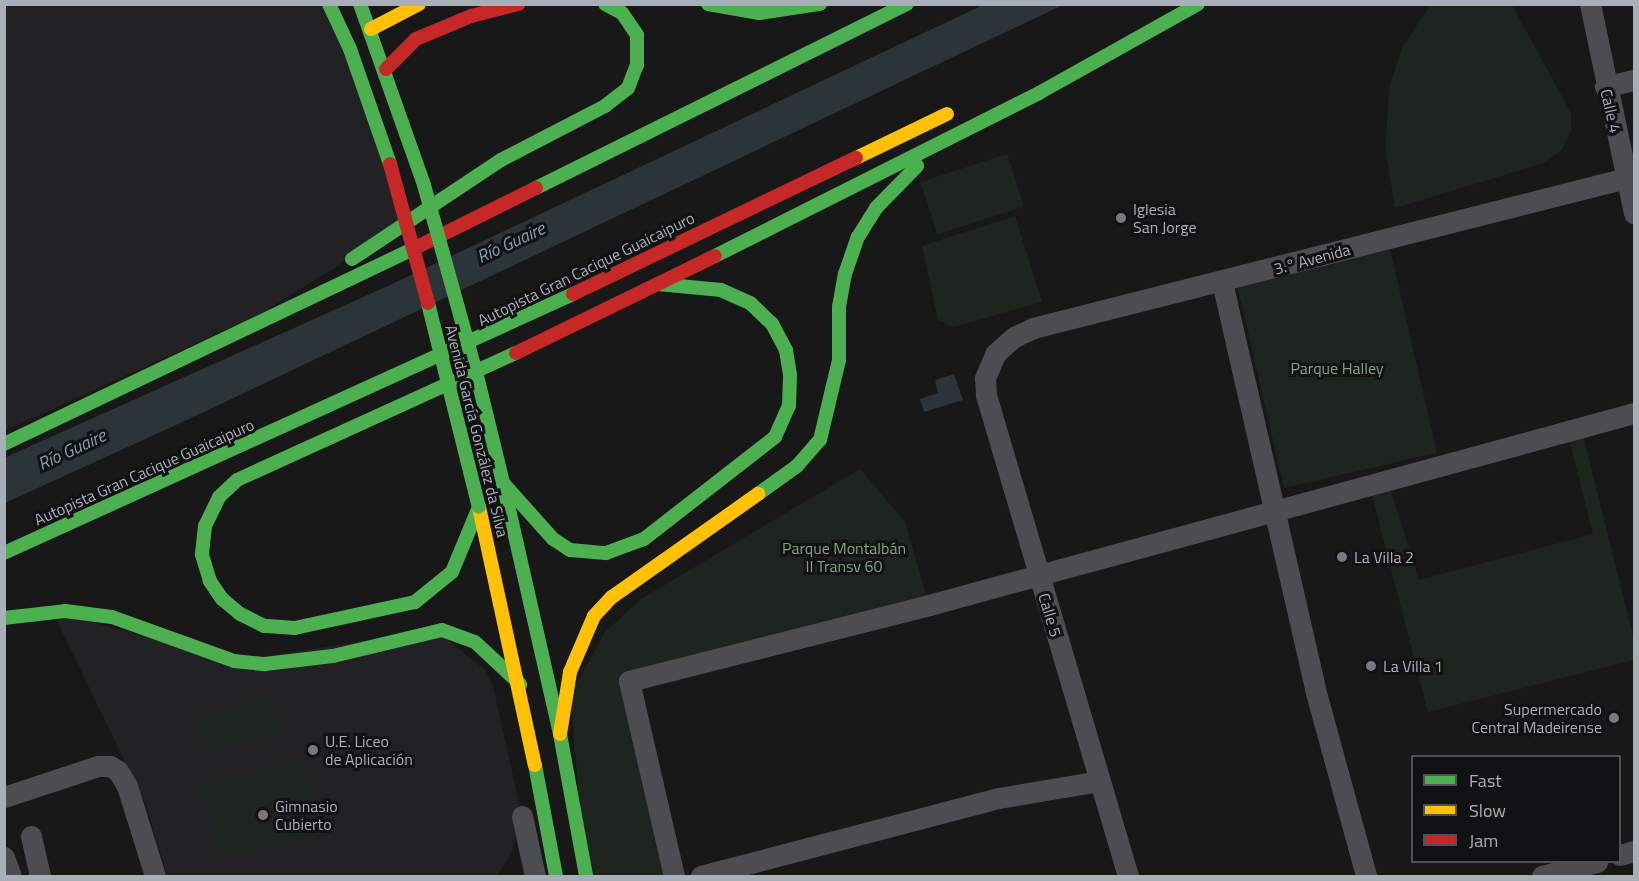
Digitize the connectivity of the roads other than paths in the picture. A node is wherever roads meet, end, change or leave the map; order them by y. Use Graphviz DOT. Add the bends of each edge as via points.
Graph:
graph roads {
  1 [pos="329,4"];
  2 [pos="360,4"];
  3 [pos="419,4"];
  4 [pos="518,4"];
  5 [pos="605,4"];
  6 [pos="708,4"];
  7 [pos="819,4"];
  8 [pos="907,4"];
  9 [pos="1176,4"];
  10 [pos="1198,4"];
  11 [pos="1590,6"];
  12 [pos="371,29"];
  13 [pos="1101,41"];
  14 [pos="350,49"];
  15 [pos="386,69"];
  16 [pos="1635,80"];
  17 [pos="1605,87"];
  18 [pos="961,108"];
  19 [pos="946,139"];
  20 [pos="1631,178"];
  21 [pos="1635,213"];
  22 [pos="1222,282"];
  23 [pos="653,284"];
  24 [pos="263,323"];
  25 [pos="492,333"];
  26 [pos="995,354"];
  27 [pos="1635,414"];
  28 [pos="4,444"];
  29 [pos="503,483"];
  30 [pos="478,507"];
  31 [pos="1273,510"];
  32 [pos="4,553"];
  33 [pos="1038,573"];
  34 [pos="4,618"];
  35 [pos="520,684"];
  36 [pos="560,734"];
  37 [pos="1100,781"];
  38 [pos="4,796"];
  39 [pos="522,816"];
  40 [pos="31,836"];
  41 [pos="4,856"];
  42 [pos="1592,863"];
  43 [pos="1570,873"];
  44 [pos="150,875"];
  45 [pos="11,876"];
  46 [pos="40,876"];
  47 [pos="535,876"];
  48 [pos="556,876"];
  49 [pos="586,876"];
  50 [pos="674,876"];
  51 [pos="701,876"];
  52 [pos="1128,876"];
  53 [pos="1366,876"];
  54 [pos="1542,876"];
  1 -- 14 [label="main road, Avenida García González da Silva"];
  2 -- 12 [label="main road, Avenida García González da Silva"];
  3 -- 12 [label="main road"];
  4 -- 15 [label="main road" via="471,16 416,39"];
  5 -- 24 [label="main road" via="630,20 637,35 637,65 628,88 605,106 501,160 430,205 301,292"];
  6 -- 7 [label="main road" via="759,14"];
  8 -- 24 [label="main road"];
  9 -- 13 [label="main road"];
  10 -- 19 [label="main road" via="1039,93"];
  11 -- 17 [label="street, Calle 4"];
  12 -- 14 [label="main road"];
  12 -- 15 [label="main road, Avenida García González da Silva"];
  14 -- 30 [label="main road, Avenida García González da Silva, bridge" via="390,164 443,358"];
  15 -- 29 [label="main road, Avenida García González da Silva, bridge" via="415,155"];
  16 -- 17 [label="street"];
  17 -- 20 [label="street, Calle 4"];
  18 -- 25 [label="main road, Autopista Gran Cacique Guaicaipuro"];
  19 -- 23 [label="main road"];
  19 -- 36 [label="main road" via="876,208 858,237 845,274 839,307 839,360 819,440 797,466 612,597 594,616 570,672"];
  20 -- 21 [label="street, Calle 4"];
  20 -- 22 [label="street, 3.° Avenida"];
  22 -- 26 [label="street, 3.° Avenida" via="1033,328 1014,337"];
  22 -- 31 [label="street"];
  23 -- 25 [label="main road" via="531,326"];
  23 -- 29 [label="main road" via="721,290 750,303 772,324 786,350 790,375 789,406 775,437 644,539 606,554 570,550 553,539"];
  23 -- 30 [label="main road" via="513,355 237,480 219,497 206,526 202,554 210,581 222,599 240,614 264,627 295,628 415,602 453,572"];
  24 -- 28 [label="main road"];
  25 -- 32 [label="main road, Autopista Gran Cacique Guaicaipuro"];
  26 -- 33 [label="street, Calle 5" via="986,378 986,395"];
  27 -- 31 [label="street"];
  29 -- 36 [label="main road, Avenida García González da Silva"];
  30 -- 35 [label="main road, Avenida García González da Silva"];
  31 -- 33 [label="street"];
  31 -- 53 [label="street" via="1315,689"];
  33 -- 37 [label="street, Calle 5"];
  33 -- 50 [label="street" via="929,606 629,681"];
  34 -- 35 [label="main road" via="65,610 112,617 234,661 265,664 333,656 442,630 475,642"];
  35 -- 48 [label="main road, Avenida García González da Silva"];
  36 -- 49 [label="main road, Avenida García González da Silva"];
  37 -- 51 [label="street" via="999,798"];
  37 -- 52 [label="street, Calle 5"];
  38 -- 44 [label="street" via="98,766 118,771 135,807"];
  39 -- 47 [label="street"];
  40 -- 46 [label="street"];
  41 -- 45 [label="street"];
  42 -- 43 [label="street"];
  43 -- 54 [label="street"];
}
